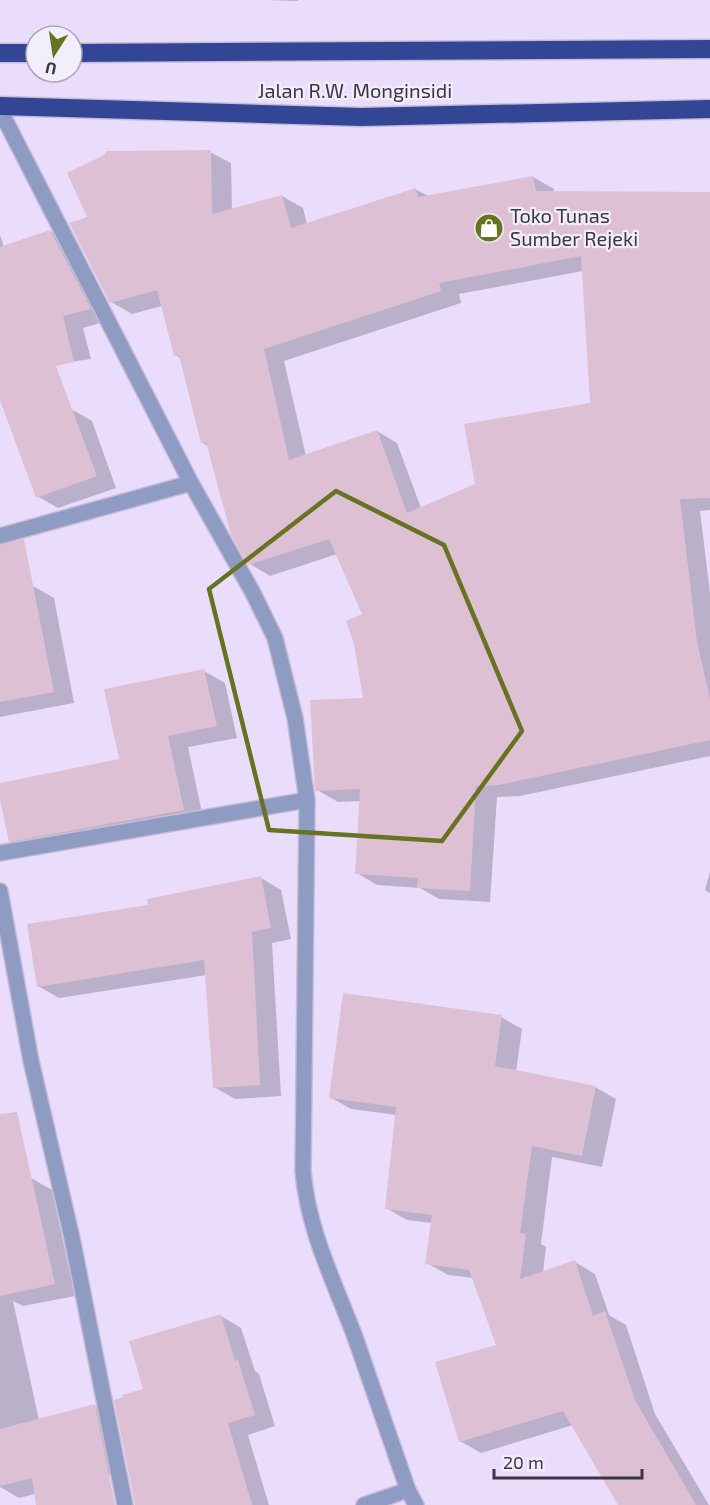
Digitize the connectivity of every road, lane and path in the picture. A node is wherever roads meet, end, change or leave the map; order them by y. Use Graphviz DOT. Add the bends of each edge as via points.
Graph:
graph roads {
  1 [pos="710,49"];
  2 [pos="0,53"];
  3 [pos="24,53"];
  4 [pos="84,53"];
  5 [pos="0,108"];
  6 [pos="710,109"];
  7 [pos="191,483"];
  8 [pos="0,536"];
  9 [pos="307,800"];
  10 [pos="0,853"];
  11 [pos="0,891"];
  12 [pos="408,1490"];
  13 [pos="125,1505"];
  14 [pos="364,1505"];
  15 [pos="416,1505"];
  1 -- 4 [label="highway, Jalan R.W. Monginsidi"];
  2 -- 3 [label="highway"];
  5 -- 6 [label="highway, Jalan R.W. Monginsidi" via="362,117"];
  5 -- 7 [label="street"];
  7 -- 8 [label="street"];
  7 -- 9 [label="street" via="275,638 295,718"];
  9 -- 10 [label="street"];
  9 -- 12 [label="street" via="303,1171 306,1199 322,1256"];
  11 -- 13 [label="street" via="31,1061 72,1238"];
  12 -- 14 [label="street"];
  12 -- 15 [label="street"];
}
